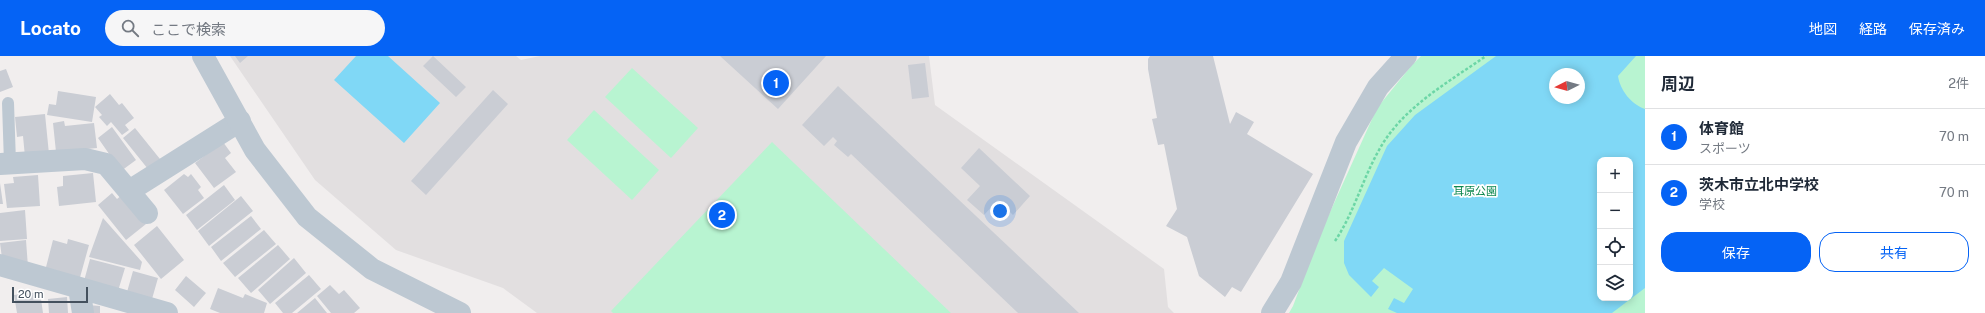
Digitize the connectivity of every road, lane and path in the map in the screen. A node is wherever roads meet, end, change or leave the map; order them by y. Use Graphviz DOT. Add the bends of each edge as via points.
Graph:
graph roads {
  1 [pos="203,56"];
  2 [pos="1406,56"];
  3 [pos="1486,56"];
  4 [pos="8,103"];
  5 [pos="240,121"];
  6 [pos="5,163"];
  7 [pos="129,191"];
  8 [pos="147,213"];
  9 [pos="1334,242"];
  10 [pos="0,265"];
  11 [pos="79,288"];
  12 [pos="82,313"];
  13 [pos="167,313"];
  14 [pos="460,313"];
  15 [pos="1272,313"];
  1 -- 5 [label="street"];
  2 -- 15 [label="street" via="1378,87 1346,142 1291,282"];
  3 -- 9 [label="path" via="1398,122 1379,150 1346,224"];
  4 -- 6 [label="lane"];
  5 -- 7 [label="street"];
  5 -- 14 [label="street" via="256,150 307,217 372,269"];
  6 -- 7 [label="street" via="85,159 106,164"];
  7 -- 8 [label="street"];
  10 -- 11 [label="street"];
  11 -- 12 [label="street"];
  11 -- 13 [label="street"];
}
